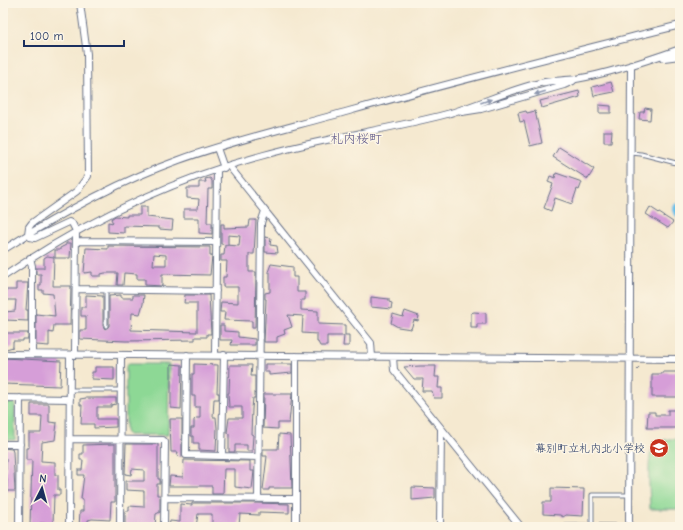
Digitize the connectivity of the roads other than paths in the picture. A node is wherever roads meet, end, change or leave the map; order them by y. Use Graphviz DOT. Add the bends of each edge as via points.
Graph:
graph roads {
  1 [pos="80,3"];
  2 [pos="680,25"];
  3 [pos="680,49"];
  4 [pos="680,56"];
  5 [pos="650,60"];
  6 [pos="631,65"];
  7 [pos="576,79"];
  8 [pos="449,113"];
  9 [pos="217,148"];
  10 [pos="631,153"];
  11 [pos="680,164"];
  12 [pos="226,167"];
  13 [pos="217,170"];
  14 [pos="265,211"];
  15 [pos="76,231"];
  16 [pos="28,234"];
  17 [pos="76,241"];
  18 [pos="216,242"];
  19 [pos="3,250"];
  20 [pos="30,258"];
  21 [pos="3,277"];
  22 [pos="76,289"];
  23 [pos="106,290"];
  24 [pos="216,291"];
  25 [pos="106,326"];
  26 [pos="3,354"];
  27 [pos="32,354"];
  28 [pos="73,355"];
  29 [pos="121,355"];
  30 [pos="187,355"];
  31 [pos="215,355"];
  32 [pos="224,355"];
  33 [pos="259,356"];
  34 [pos="296,356"];
  35 [pos="372,357"];
  36 [pos="393,357"];
  37 [pos="630,359"];
  38 [pos="680,359"];
  39 [pos="70,390"];
  40 [pos="121,390"];
  41 [pos="3,398"];
  42 [pos="20,398"];
  43 [pos="70,399"];
  44 [pos="441,429"];
  45 [pos="70,438"];
  46 [pos="121,439"];
  47 [pos="3,444"];
  48 [pos="20,444"];
  49 [pos="222,456"];
  50 [pos="258,457"];
  51 [pos="629,495"];
  52 [pos="165,498"];
  53 [pos="258,498"];
  54 [pos="296,499"];
  55 [pos="592,525"];
  56 [pos="629,526"];
  57 [pos="19,527"];
  58 [pos="69,527"];
  59 [pos="120,527"];
  60 [pos="164,527"];
  61 [pos="296,527"];
  62 [pos="440,527"];
  63 [pos="521,527"];
  64 [pos="565,527"];
  1 -- 16 [label="street" via="87,54 88,176 77,191 32,223"];
  2 -- 9 [label="street" via="429,89"];
  3 -- 5 [label="street"];
  4 -- 5 [label="street"];
  5 -- 6 [label="street"];
  6 -- 7 [label="street"];
  6 -- 10 [label="street"];
  7 -- 8 [label="street, one-way" via="501,104"];
  8 -- 7 [label="street, one-way" via="541,82"];
  8 -- 12 [label="street" via="264,155"];
  9 -- 12 [label="street"];
  9 -- 16 [label="street" via="178,160 119,186"];
  10 -- 11 [label="lane"];
  10 -- 37 [label="street"];
  12 -- 13 [label="street"];
  12 -- 14 [label="street"];
  13 -- 15 [label="street" via="162,191"];
  13 -- 18 [label="street"];
  14 -- 33 [label="street" via="261,223"];
  14 -- 35 [label="street" via="371,343"];
  15 -- 16 [label="street" via="69,222 35,238"];
  15 -- 17 [label="street"];
  15 -- 20 [label="street"];
  16 -- 19 [label="street"];
  17 -- 18 [label="street"];
  17 -- 22 [label="street"];
  18 -- 24 [label="street"];
  20 -- 21 [label="street"];
  20 -- 27 [label="street"];
  22 -- 23 [label="street"];
  22 -- 28 [label="street"];
  23 -- 24 [label="street"];
  23 -- 25 [label="lane"];
  24 -- 31 [label="street"];
  26 -- 27 [label="street"];
  27 -- 28 [label="street"];
  28 -- 29 [label="street"];
  28 -- 39 [label="street"];
  29 -- 30 [label="street"];
  29 -- 40 [label="street"];
  30 -- 31 [label="street"];
  30 -- 49 [label="street" via="186,455"];
  31 -- 32 [label="street"];
  32 -- 33 [label="street"];
  32 -- 49 [label="street"];
  33 -- 34 [label="street"];
  33 -- 50 [label="street"];
  34 -- 35 [label="street"];
  34 -- 54 [label="street"];
  35 -- 36 [label="street"];
  36 -- 37 [label="street"];
  36 -- 44 [label="street" via="394,370"];
  37 -- 38 [label="street"];
  37 -- 51 [label="street"];
  39 -- 40 [label="lane"];
  39 -- 43 [label="street"];
  40 -- 46 [label="street"];
  41 -- 42 [label="street"];
  42 -- 43 [label="street"];
  42 -- 48 [label="street"];
  43 -- 45 [label="street"];
  44 -- 62 [label="street"];
  44 -- 63 [label="street"];
  45 -- 46 [label="street"];
  45 -- 58 [label="street"];
  46 -- 52 [label="street" via="165,442"];
  46 -- 59 [label="street"];
  47 -- 48 [label="street"];
  48 -- 57 [label="street"];
  49 -- 50 [label="street"];
  50 -- 53 [label="street"];
  51 -- 55 [label="lane" via="592,495"];
  51 -- 56 [label="street"];
  52 -- 53 [label="street"];
  52 -- 60 [label="street"];
  53 -- 54 [label="street"];
  54 -- 61 [label="street"];
  55 -- 56 [label="lane"];
  55 -- 64 [label="lane"];
}
